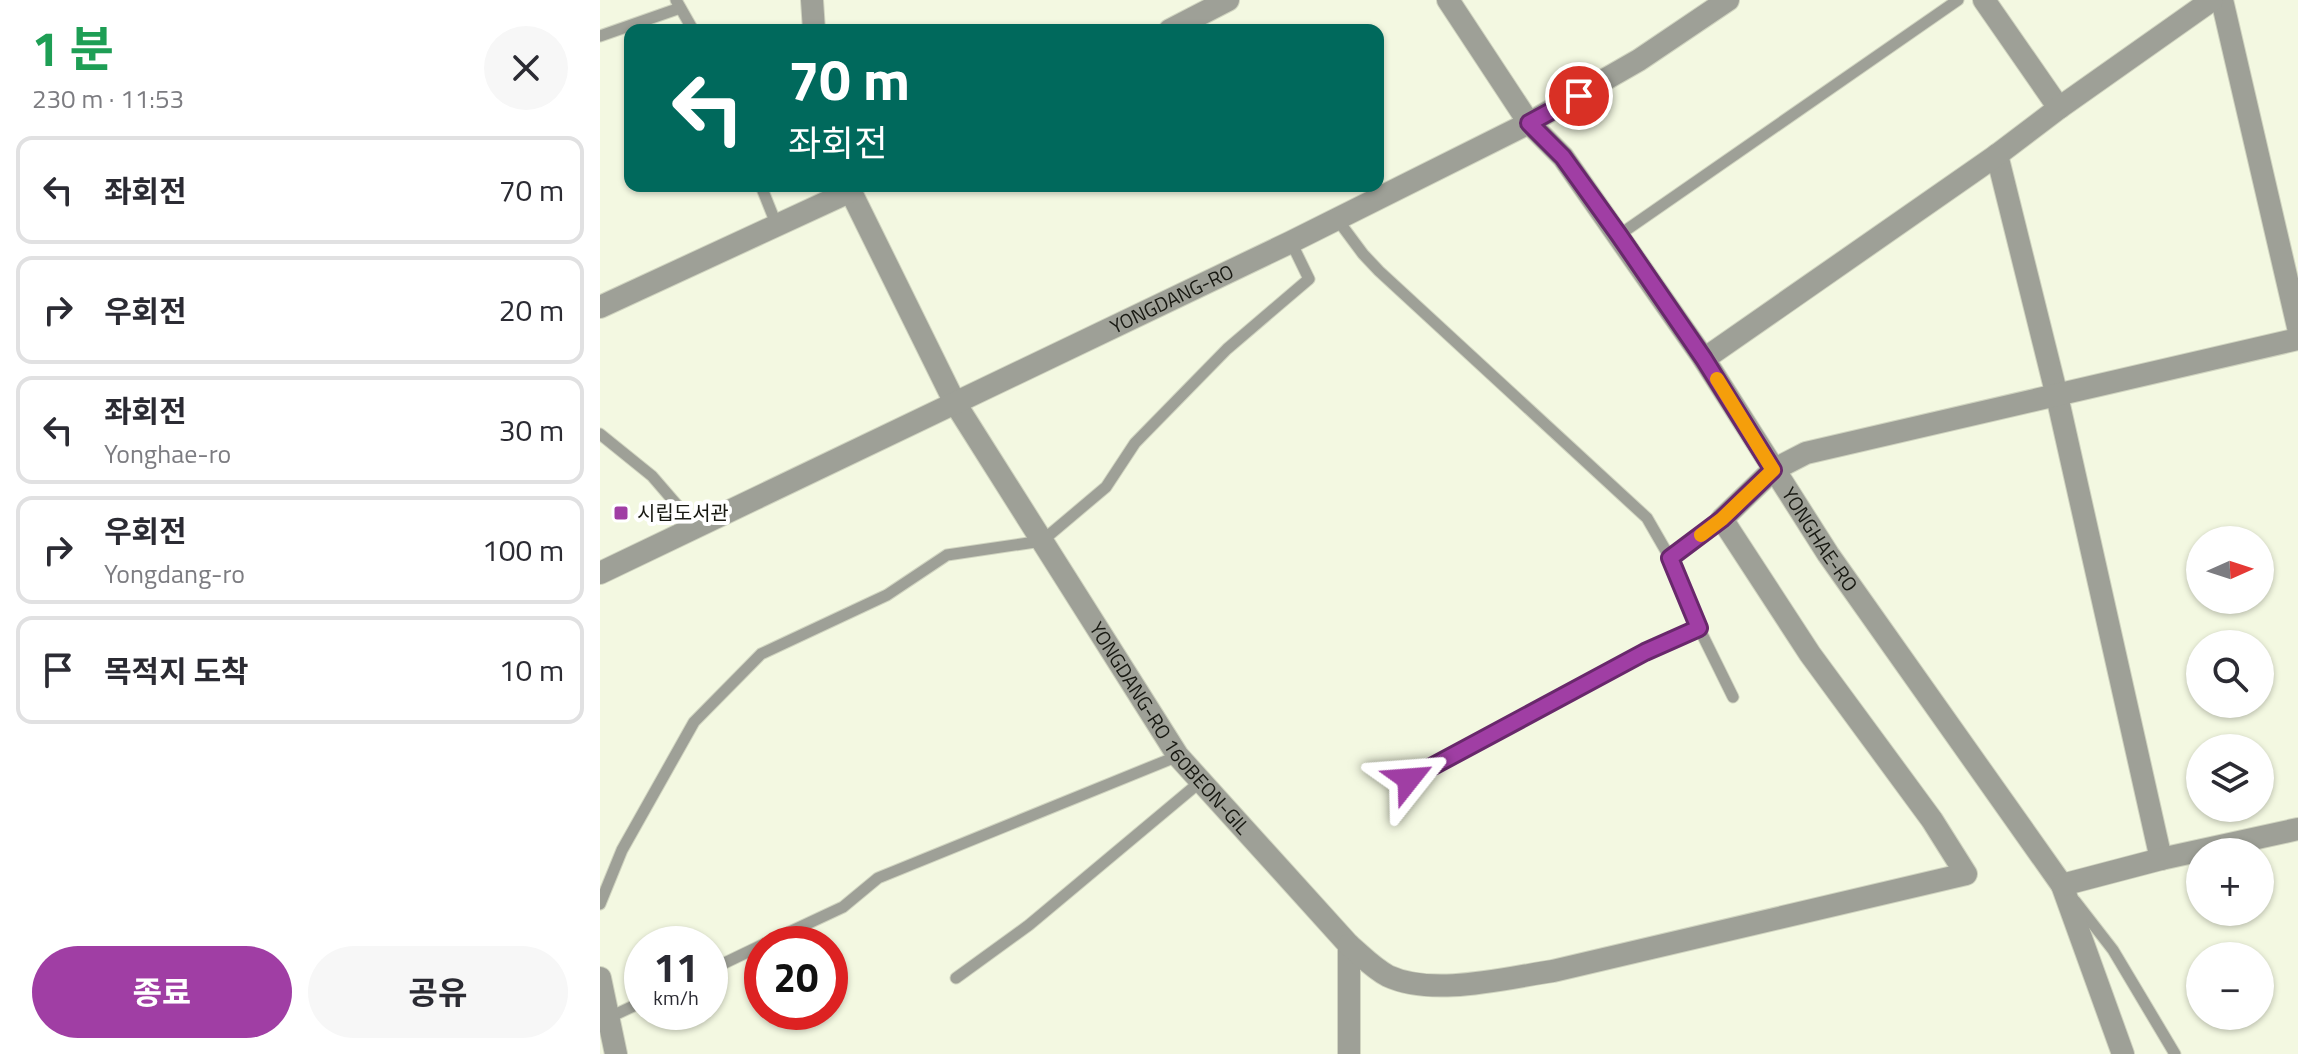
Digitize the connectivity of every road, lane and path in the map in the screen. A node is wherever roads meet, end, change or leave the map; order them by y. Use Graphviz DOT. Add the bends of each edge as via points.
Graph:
graph roads {
  1 [pos="812,0"];
  2 [pos="1228,0"];
  3 [pos="1448,0"];
  4 [pos="1728,0"];
  5 [pos="1958,0"];
  6 [pos="1984,0"];
  7 [pos="2212,0"];
  8 [pos="2222,0"];
  9 [pos="678,4"];
  10 [pos="629,24"];
  11 [pos="690,24"];
  12 [pos="814,24"];
  13 [pos="1182,24"];
  14 [pos="624,26"];
  15 [pos="600,36"];
  16 [pos="2059,108"];
  17 [pos="1529,123"];
  18 [pos="1997,155"];
  19 [pos="763,192"];
  20 [pos="844,192"];
  21 [pos="851,192"];
  22 [pos="1337,219"];
  23 [pos="777,226"];
  24 [pos="1619,235"];
  25 [pos="1291,242"];
  26 [pos="600,307"];
  27 [pos="2298,327"];
  28 [pos="2298,339"];
  29 [pos="1704,359"];
  30 [pos="2057,396"];
  31 [pos="955,403"];
  32 [pos="600,434"];
  33 [pos="1773,470"];
  34 [pos="1722,519"];
  35 [pos="696,527"];
  36 [pos="1042,541"];
  37 [pos="1670,558"];
  38 [pos="600,573"];
  39 [pos="1699,628"];
  40 [pos="1733,697"];
  41 [pos="1178,756"];
  42 [pos="1409,779"];
  43 [pos="1200,782"];
  44 [pos="2298,829"];
  45 [pos="2161,859"];
  46 [pos="2062,885"];
  47 [pos="600,904"];
  48 [pos="802,926"];
  49 [pos="1349,945"];
  50 [pos="600,978"];
  51 [pos="956,978"];
  52 [pos="624,1010"];
  53 [pos="608,1018"];
  54 [pos="616,1054"];
  55 [pos="1349,1054"];
  56 [pos="2123,1054"];
  57 [pos="2175,1054"];
  1 -- 12 [label="street"];
  2 -- 13 [label="street"];
  3 -- 17 [label="street, YONGHAE-RO"];
  4 -- 17 [label="street, YONGDANG-RO" via="1605,82"];
  5 -- 24 [label="lane"];
  6 -- 16 [label="street"];
  7 -- 16 [label="street"];
  8 -- 27 [label="street"];
  9 -- 10 [label="lane"];
  9 -- 11 [label="lane"];
  14 -- 15 [label="lane"];
  16 -- 18 [label="street"];
  17 -- 22 [label="street, YONGDANG-RO"];
  17 -- 24 [label="street, YONGHAE-RO" via="1563,157"];
  18 -- 29 [label="street"];
  18 -- 30 [label="street"];
  19 -- 23 [label="lane"];
  20 -- 23 [label="street"];
  21 -- 31 [label="street, YONGDANG-RO 160BEON-GIL"];
  22 -- 25 [label="street, YONGDANG-RO"];
  22 -- 37 [label="lane" via="1379,271 1647,518"];
  23 -- 26 [label="street"];
  24 -- 29 [label="street, YONGHAE-RO"];
  25 -- 31 [label="street, YONGDANG-RO"];
  25 -- 36 [label="lane" via="1309,279 1227,349 1135,443 1106,487"];
  28 -- 30 [label="street"];
  29 -- 33 [label="street, YONGHAE-RO"];
  30 -- 33 [label="street" via="1806,453"];
  30 -- 45 [label="street"];
  31 -- 35 [label="street, YONGDANG-RO"];
  31 -- 36 [label="street, YONGDANG-RO 160BEON-GIL"];
  32 -- 35 [label="lane" via="652,476"];
  33 -- 34 [label="street"];
  33 -- 46 [label="street, YONGHAE-RO"];
  34 -- 37 [label="lane"];
  34 -- 49 [label="street, YONGDANG-RO 160BEON-GIL" via="1966,874 1485,982 1415,984 1376,969"];
  35 -- 38 [label="street, YONGDANG-RO"];
  36 -- 41 [label="street, YONGDANG-RO 160BEON-GIL"];
  36 -- 47 [label="lane" via="947,555 887,595 761,654 694,722 622,850"];
  37 -- 39 [label="lane"];
  39 -- 40 [label="lane"];
  39 -- 42 [label="lane"];
  41 -- 43 [label="street, YONGDANG-RO 160BEON-GIL"];
  41 -- 48 [label="lane" via="878,878 843,907"];
  43 -- 49 [label="street, YONGDANG-RO 160BEON-GIL"];
  43 -- 51 [label="lane" via="1029,925"];
  44 -- 45 [label="street"];
  45 -- 46 [label="street"];
  46 -- 56 [label="street, YONGHAE-RO"];
  46 -- 57 [label="lane" via="2113,950"];
  49 -- 55 [label="street"];
  50 -- 53 [label="street"];
  52 -- 53 [label="lane"];
  53 -- 54 [label="street"];
}
